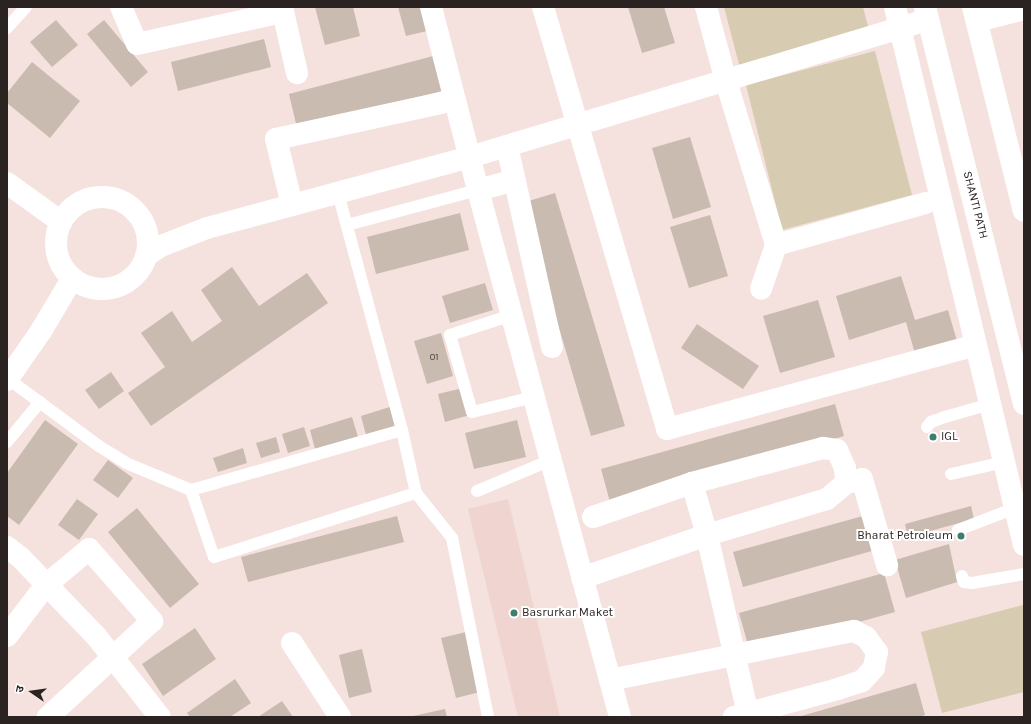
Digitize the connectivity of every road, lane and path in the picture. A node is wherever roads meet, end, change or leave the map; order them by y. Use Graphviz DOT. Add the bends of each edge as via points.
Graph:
graph roads {
  1 [pos="26,7"];
  2 [pos="121,7"];
  3 [pos="431,7"];
  4 [pos="543,7"];
  5 [pos="706,7"];
  6 [pos="895,7"];
  7 [pos="282,9"];
  8 [pos="1024,9"];
  9 [pos="927,13"];
  10 [pos="975,14"];
  11 [pos="7,28"];
  12 [pos="900,28"];
  13 [pos="297,73"];
  14 [pos="726,80"];
  15 [pos="455,100"];
  16 [pos="578,125"];
  17 [pos="507,146"];
  18 [pos="470,157"];
  19 [pos="515,180"];
  20 [pos="7,183"];
  21 [pos="478,190"];
  22 [pos="338,193"];
  23 [pos="925,203"];
  24 [pos="292,206"];
  25 [pos="1024,211"];
  26 [pos="61,222"];
  27 [pos="347,224"];
  28 [pos="776,245"];
  29 [pos="146,256"];
  30 [pos="72,279"];
  31 [pos="761,289"];
  32 [pos="512,315"];
  33 [pos="976,345"];
  34 [pos="552,346"];
  35 [pos="7,379"];
  36 [pos="534,396"];
  37 [pos="40,402"];
  38 [pos="990,404"];
  39 [pos="1024,404"];
  40 [pos="927,427"];
  41 [pos="402,430"];
  42 [pos="7,442"];
  43 [pos="551,460"];
  44 [pos="1004,462"];
  45 [pos="950,474"];
  46 [pos="692,483"];
  47 [pos="846,483"];
  48 [pos="191,490"];
  49 [pos="477,492"];
  50 [pos="416,493"];
  51 [pos="1015,508"];
  52 [pos="593,517"];
  53 [pos="958,530"];
  54 [pos="707,535"];
  55 [pos="1024,545"];
  56 [pos="7,547"];
  57 [pos="887,566"];
  58 [pos="1024,574"];
  59 [pos="962,576"];
  60 [pos="582,578"];
  61 [pos="46,584"];
  62 [pos="7,636"];
  63 [pos="292,643"];
  64 [pos="735,656"];
  65 [pos="113,657"];
  66 [pos="610,680"];
  67 [pos="741,715"];
  68 [pos="48,717"];
  69 [pos="160,717"];
  70 [pos="340,717"];
  71 [pos="488,717"];
  72 [pos="620,717"];
  1 -- 11 [label="lane"];
  2 -- 7 [label="street" via="137,44"];
  3 -- 15 [label="street"];
  4 -- 16 [label="street"];
  5 -- 14 [label="street"];
  6 -- 12 [label="street"];
  7 -- 13 [label="street"];
  8 -- 10 [label="street"];
  9 -- 12 [label="street"];
  9 -- 39 [label="street, SHANTI PATH"];
  10 -- 25 [label="street"];
  12 -- 14 [label="street"];
  12 -- 33 [label="street"];
  14 -- 16 [label="street"];
  14 -- 28 [label="street"];
  15 -- 18 [label="street"];
  15 -- 24 [label="street" via="276,140"];
  16 -- 17 [label="street"];
  16 -- 33 [label="street" via="667,429"];
  17 -- 18 [label="street"];
  17 -- 19 [label="street"];
  18 -- 21 [label="street"];
  18 -- 22 [label="street"];
  19 -- 21 [label="street"];
  19 -- 34 [label="street"];
  20 -- 26 [label="street"];
  21 -- 27 [label="lane"];
  21 -- 32 [label="street"];
  22 -- 24 [label="street"];
  22 -- 27 [label="lane"];
  23 -- 28 [label="street"];
  24 -- 29 [label="street" via="207,228 162,246"];
  26 -- 29 [label="street" via="70,210 82,201 97,197 119,200 138,213 146,226"];
  26 -- 30 [label="street" via="56,237 57,252 62,267"];
  27 -- 41 [label="lane"];
  28 -- 31 [label="street"];
  29 -- 30 [label="street" via="140,270 124,286 101,290 86,287"];
  30 -- 35 [label="street" via="41,331"];
  32 -- 36 [label="street"];
  32 -- 36 [label="lane" via="450,335 472,412"];
  33 -- 38 [label="street"];
  35 -- 37 [label="lane"];
  36 -- 43 [label="street"];
  37 -- 42 [label="lane"];
  37 -- 48 [label="lane" via="126,463"];
  38 -- 40 [label="lane" via="931,422"];
  38 -- 44 [label="street"];
  41 -- 48 [label="lane"];
  41 -- 50 [label="lane"];
  43 -- 49 [label="lane"];
  43 -- 60 [label="street"];
  44 -- 45 [label="lane"];
  44 -- 51 [label="street"];
  46 -- 47 [label="street" via="823,448 837,450 845,468"];
  46 -- 52 [label="street"];
  46 -- 54 [label="street"];
  47 -- 54 [label="street" via="827,499"];
  47 -- 57 [label="street" via="862,479"];
  48 -- 50 [label="lane" via="214,557"];
  50 -- 71 [label="lane" via="452,538"];
  51 -- 53 [label="lane"];
  51 -- 55 [label="street"];
  54 -- 60 [label="street"];
  54 -- 64 [label="street"];
  56 -- 61 [label="street"];
  58 -- 59 [label="lane" via="972,583 964,582"];
  60 -- 66 [label="street"];
  61 -- 62 [label="street"];
  61 -- 65 [label="street"];
  61 -- 65 [label="street" via="89,549 152,621"];
  63 -- 70 [label="street"];
  64 -- 66 [label="street"];
  64 -- 67 [label="street"];
  64 -- 67 [label="street" via="854,630 866,637 877,652 874,668 862,681 838,690"];
  65 -- 68 [label="street"];
  65 -- 69 [label="street"];
  66 -- 72 [label="street"];
}
